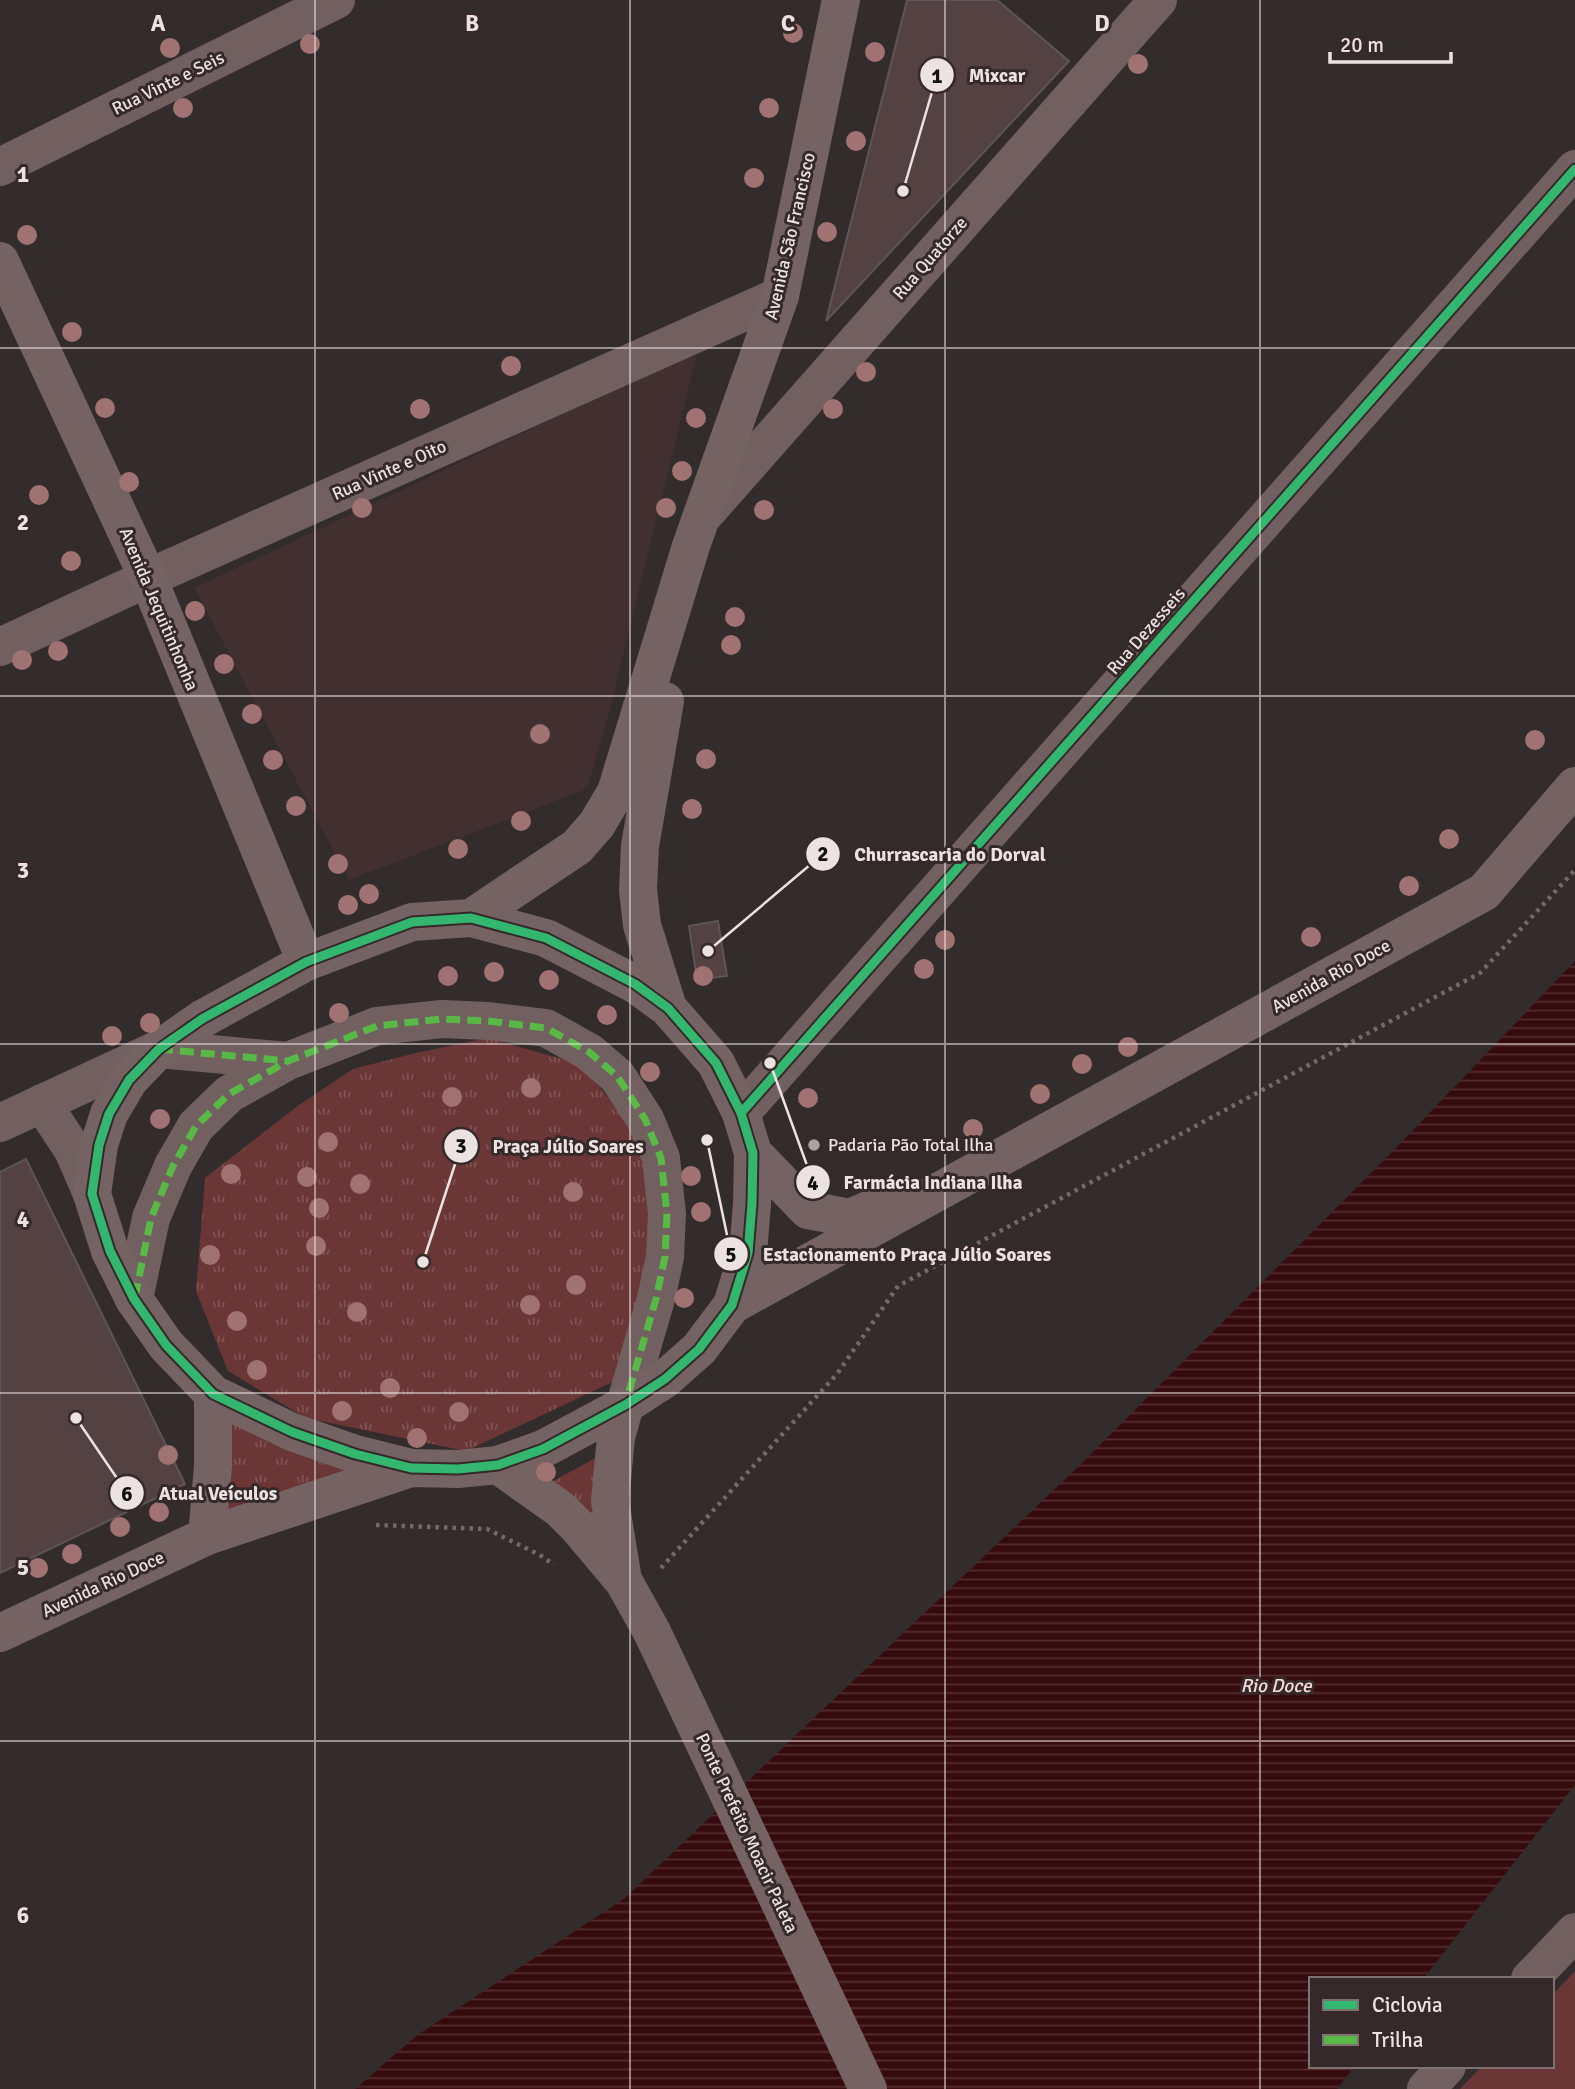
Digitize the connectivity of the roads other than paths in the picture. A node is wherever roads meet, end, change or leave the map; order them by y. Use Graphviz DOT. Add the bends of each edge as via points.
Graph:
graph roads {
  1 [pos="336,0"];
  2 [pos="841,0"];
  3 [pos="1158,0"];
  4 [pos="0,167"];
  5 [pos="1575,169"];
  6 [pos="0,261"];
  7 [pos="780,296"];
  8 [pos="696,531"];
  9 [pos="148,578"];
  10 [pos="0,647"];
  11 [pos="1575,786"];
  12 [pos="471,918"];
  13 [pos="306,962"];
  14 [pos="668,1008"];
  15 [pos="159,1049"];
  16 [pos="288,1061"];
  17 [pos="42,1103"];
  18 [pos="741,1113"];
  19 [pos="0,1123"];
  20 [pos="1055,1128"];
  21 [pos="752,1153"];
  22 [pos="92,1194"];
  23 [pos="134,1299"];
  24 [pos="732,1305"];
  25 [pos="213,1394"];
  26 [pos="625,1405"];
  27 [pos="498,1465"];
  28 [pos="411,1468"];
  29 [pos="207,1536"];
  30 [pos="627,1586"];
  31 [pos="0,1633"];
  32 [pos="1575,1932"];
  33 [pos="1532,1977"];
  34 [pos="1445,2068"];
  35 [pos="867,2089"];
  36 [pos="1426,2089"];
  1 -- 4 [label="street, Rua Vinte e Seis"];
  2 -- 7 [label="street, Avenida São Francisco"];
  3 -- 8 [label="street, Rua Quatorze"];
  5 -- 18 [label="street, Rua Dezesseis"];
  6 -- 9 [label="street, Avenida Jequitinhonha"];
  7 -- 8 [label="street, Avenida São Francisco"];
  7 -- 9 [label="street, Rua Vinte e Oito"];
  8 -- 12 [label="street, Avenida São Francisco" via="616,792 577,847"];
  8 -- 14 [label="street, Avenida São Francisco" via="640,846 642,925"];
  9 -- 10 [label="street, Rua Vinte e Oito"];
  9 -- 13 [label="street, Avenida Jequitinhonha"];
  11 -- 20 [label="street, Avenida Rio Doce" via="1484,891"];
  12 -- 13 [label="street" via="412,922"];
  12 -- 14 [label="street" via="546,938 635,984"];
  13 -- 15 [label="street" via="202,1018"];
  14 -- 18 [label="street" via="716,1063"];
  15 -- 16 [label="street"];
  15 -- 17 [label="street"];
  15 -- 22 [label="street" via="129,1080 109,1114"];
  16 -- 23 [label="street" via="229,1094 196,1126 151,1218"];
  16 -- 26 [label="street" via="377,1026 442,1018 546,1028 589,1052 617,1076 645,1119 660,1158 667,1214 665,1257 656,1299"];
  17 -- 19 [label="street"];
  17 -- 22 [label="street" via="73,1150"];
  18 -- 21 [label="street"];
  20 -- 21 [label="street, Avenida Rio Doce" via="850,1218 808,1210"];
  20 -- 24 [label="street, Avenida Rio Doce"];
  21 -- 24 [label="street" via="747,1253"];
  22 -- 23 [label="street" via="110,1251"];
  23 -- 25 [label="street" via="166,1345"];
  24 -- 26 [label="street" via="699,1349"];
  25 -- 28 [label="street" via="292,1432"];
  25 -- 29 [label="street"];
  26 -- 27 [label="street" via="542,1449"];
  26 -- 30 [label="street, Ponte Prefeito Moacir Paleta" via="616,1437 610,1501"];
  27 -- 28 [label="street"];
  27 -- 30 [label="street, Ponte Prefeito Moacir Paleta" via="560,1509"];
  28 -- 29 [label="street, Avenida Rio Doce"];
  29 -- 31 [label="street, Avenida Rio Doce"];
  30 -- 35 [label="street, Ponte Prefeito Moacir Paleta, bridge"];
  32 -- 33 [label="street"];
  34 -- 36 [label="street"];
}
